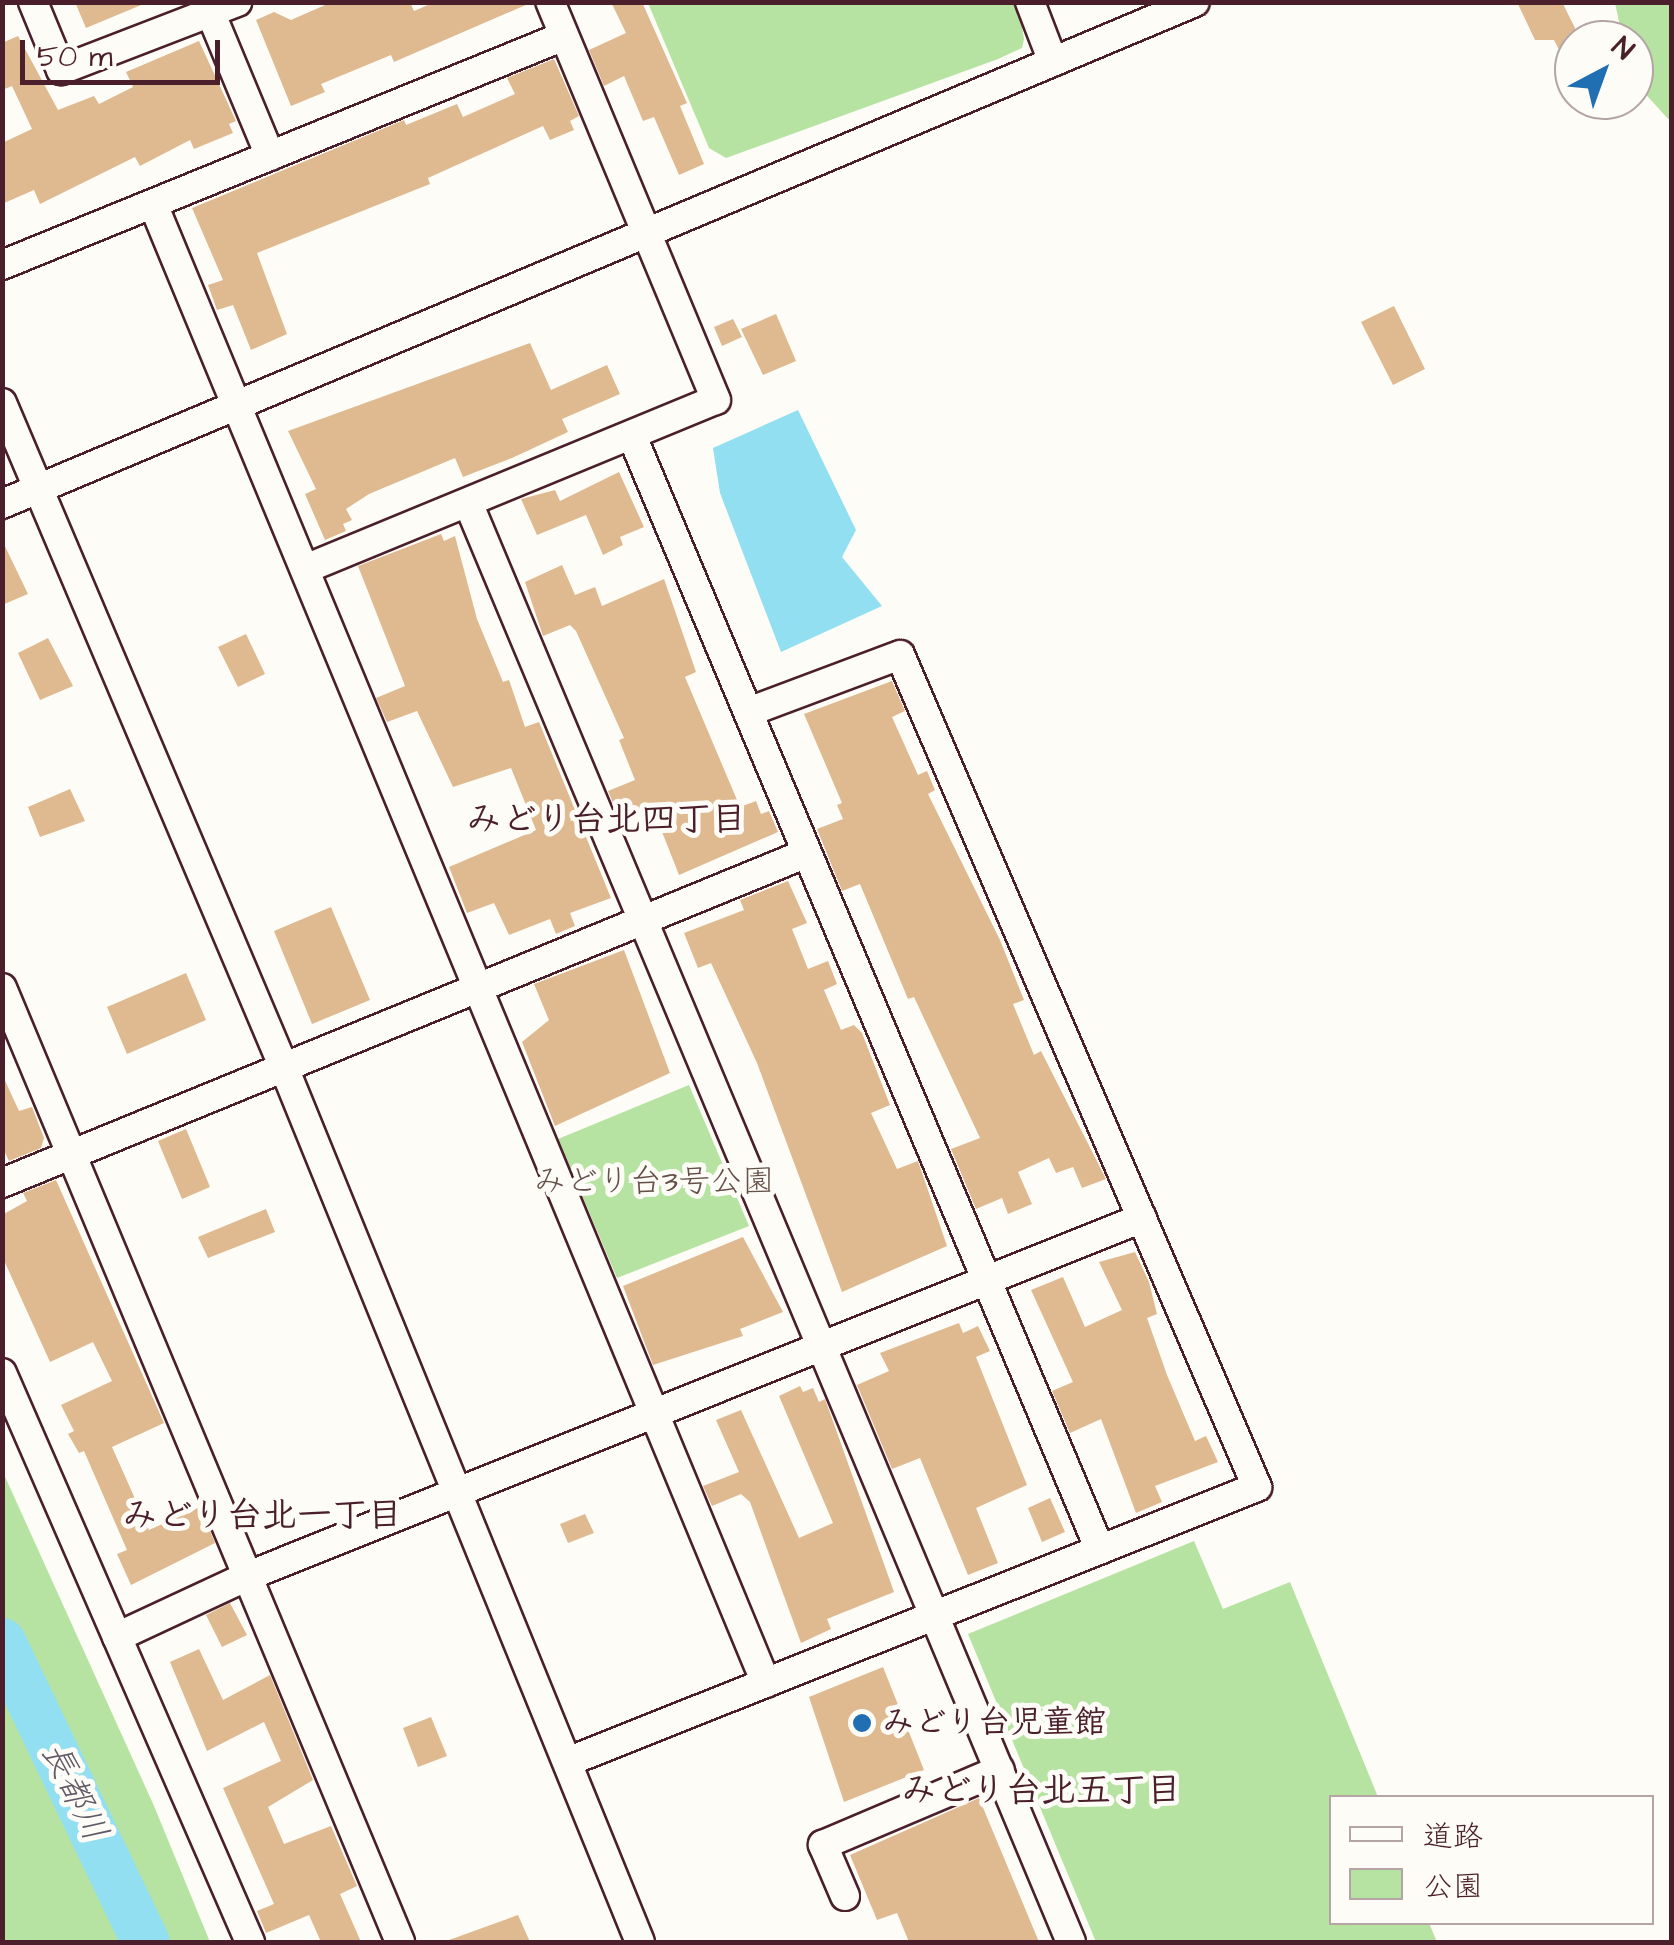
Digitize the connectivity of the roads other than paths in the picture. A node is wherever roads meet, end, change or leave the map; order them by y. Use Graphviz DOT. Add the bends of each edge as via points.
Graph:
graph roads {
  1 [pos="33,2"];
  2 [pos="550,2"];
  3 [pos="1030,2"];
  4 [pos="1195,2"];
  5 [pos="218,6"];
  6 [pos="564,36"];
  7 [pos="1053,62"];
  8 [pos="270,156"];
  9 [pos="153,204"];
  10 [pos="644,230"];
  11 [pos="2,265"];
  12 [pos="2,404"];
  13 [pos="238,406"];
  14 [pos="632,436"];
  15 [pos="36,490"];
  16 [pos="2,504"];
  17 [pos="469,506"];
  18 [pos="305,569"];
  19 [pos="748,712"];
  20 [pos="807,853"];
  21 [pos="640,921"];
  22 [pos="478,987"];
  23 [pos="2,988"];
  24 [pos="285,1070"];
  25 [pos="71,1154"];
  26 [pos="2,1183"];
  27 [pos="1142,1218"];
  28 [pos="987,1282"];
  29 [pos="817,1349"];
  30 [pos="2,1373"];
  31 [pos="656,1414"];
  32 [pos="458,1494"];
  33 [pos="1100,1550"];
  34 [pos="248,1576"];
  35 [pos="936,1614"];
  36 [pos="117,1637"];
  37 [pos="766,1683"];
  38 [pos="567,1762"];
  39 [pos="1000,1770"];
  40 [pos="844,1896"];
  41 [pos="250,1942"];
  42 [pos="400,1942"];
  43 [pos="640,1942"];
  44 [pos="1071,1942"];
  1 -- 5 [label="street" via="61,70"];
  2 -- 6 [label="street"];
  3 -- 7 [label="street"];
  4 -- 7 [label="street"];
  5 -- 8 [label="street"];
  6 -- 8 [label="street"];
  6 -- 10 [label="street"];
  7 -- 10 [label="street"];
  8 -- 9 [label="street"];
  9 -- 11 [label="street"];
  9 -- 13 [label="street"];
  10 -- 13 [label="street"];
  10 -- 14 [label="street" via="716,400"];
  12 -- 15 [label="street"];
  13 -- 15 [label="street"];
  13 -- 18 [label="street"];
  14 -- 17 [label="street"];
  14 -- 19 [label="street"];
  15 -- 16 [label="street"];
  15 -- 24 [label="street"];
  17 -- 18 [label="street"];
  17 -- 21 [label="street"];
  18 -- 22 [label="street"];
  19 -- 20 [label="street"];
  19 -- 27 [label="street" via="900,656"];
  20 -- 21 [label="street"];
  20 -- 28 [label="street"];
  21 -- 22 [label="street"];
  21 -- 29 [label="street"];
  22 -- 24 [label="street"];
  22 -- 31 [label="street"];
  23 -- 25 [label="street"];
  24 -- 25 [label="street"];
  24 -- 32 [label="street"];
  25 -- 26 [label="street"];
  25 -- 34 [label="street"];
  27 -- 28 [label="street"];
  27 -- 33 [label="street" via="1258,1487"];
  28 -- 29 [label="street"];
  28 -- 33 [label="street"];
  29 -- 31 [label="street"];
  29 -- 35 [label="street"];
  30 -- 36 [label="street"];
  31 -- 32 [label="street"];
  31 -- 37 [label="street"];
  32 -- 34 [label="street"];
  32 -- 38 [label="street"];
  33 -- 35 [label="street"];
  34 -- 36 [label="street"];
  34 -- 42 [label="street"];
  35 -- 37 [label="street"];
  35 -- 39 [label="street"];
  36 -- 41 [label="street"];
  37 -- 38 [label="street"];
  38 -- 43 [label="street"];
  39 -- 40 [label="street" via="823,1845"];
  39 -- 44 [label="street"];
}
